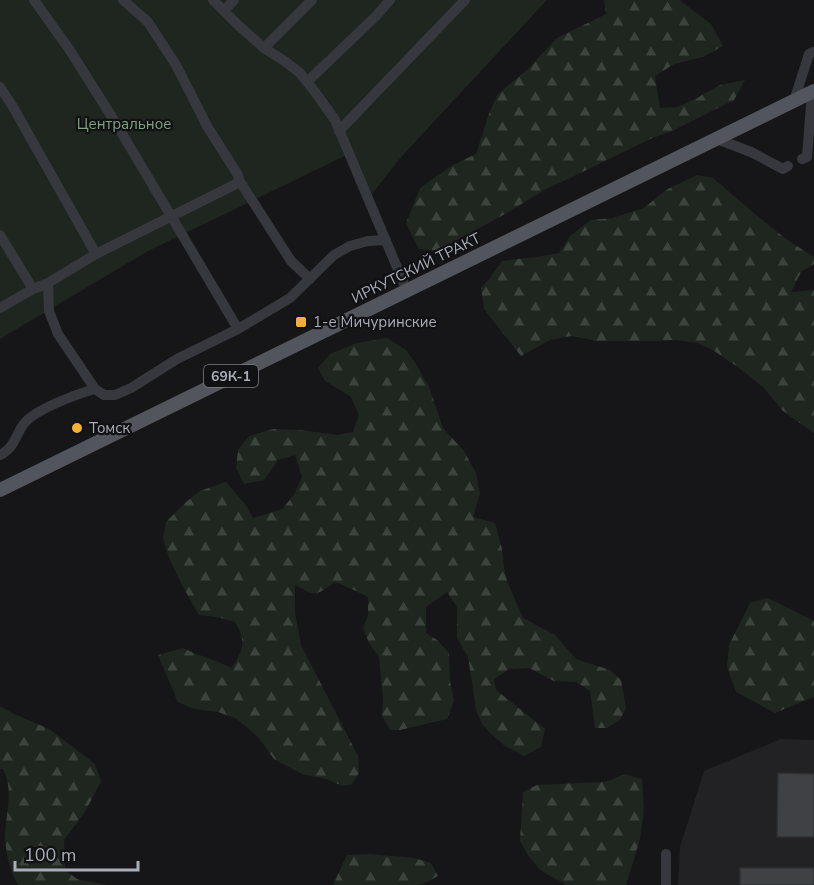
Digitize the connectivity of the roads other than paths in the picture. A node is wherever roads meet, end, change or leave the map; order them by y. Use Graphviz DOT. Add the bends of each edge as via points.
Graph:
graph roads {
  1 [pos="34,0"];
  2 [pos="123,0"];
  3 [pos="213,0"];
  4 [pos="234,0"];
  5 [pos="312,0"];
  6 [pos="390,0"];
  7 [pos="465,0"];
  8 [pos="224,10"];
  9 [pos="264,48"];
  10 [pos="813,52"];
  11 [pos="307,82"];
  12 [pos="0,87"];
  13 [pos="813,92"];
  14 [pos="794,101"];
  15 [pos="339,131"];
  16 [pos="717,140"];
  17 [pos="802,159"];
  18 [pos="789,166"];
  19 [pos="239,180"];
  20 [pos="171,216"];
  21 [pos="0,235"];
  22 [pos="386,240"];
  23 [pos="96,254"];
  24 [pos="310,279"];
  25 [pos="48,283"];
  26 [pos="33,289"];
  27 [pos="407,291"];
  28 [pos="0,308"];
  29 [pos="238,329"];
  30 [pos="95,389"];
  31 [pos="0,455"];
  32 [pos="0,490"];
  33 [pos="666,854"];
  34 [pos="666,885"];
  1 -- 20 [label="street" via="69,49"];
  2 -- 19 [label="street" via="148,22 176,65"];
  3 -- 8 [label="street"];
  4 -- 8 [label="street"];
  5 -- 9 [label="street"];
  6 -- 11 [label="street"];
  7 -- 15 [label="street"];
  8 -- 9 [label="street"];
  9 -- 11 [label="street"];
  10 -- 14 [label="street"];
  11 -- 15 [label="street"];
  12 -- 23 [label="street"];
  13 -- 14 [label="main road, ИРКУТСКИЙ ТРАКТ / 69К-1"];
  13 -- 17 [label="street" via="807,157"];
  14 -- 16 [label="main road, ИРКУТСКИЙ ТРАКТ / 69К-1"];
  15 -- 22 [label="street"];
  16 -- 18 [label="street" via="783,169"];
  16 -- 27 [label="main road, ИРКУТСКИЙ ТРАКТ / 69К-1"];
  19 -- 20 [label="street"];
  19 -- 24 [label="street" via="291,261"];
  20 -- 23 [label="street"];
  20 -- 29 [label="street"];
  21 -- 26 [label="street"];
  22 -- 24 [label="street" via="350,246 334,255"];
  22 -- 27 [label="street"];
  23 -- 25 [label="street"];
  24 -- 29 [label="street" via="291,298"];
  25 -- 26 [label="street"];
  25 -- 30 [label="street" via="49,311 58,334"];
  26 -- 28 [label="street"];
  27 -- 32 [label="main road, ИРКУТСКИЙ ТРАКТ / 69К-1"];
  29 -- 30 [label="street" via="115,395 104,395"];
  30 -- 31 [label="street" via="36,414 23,424 14,443"];
  33 -- 34 [label="street"];
}
